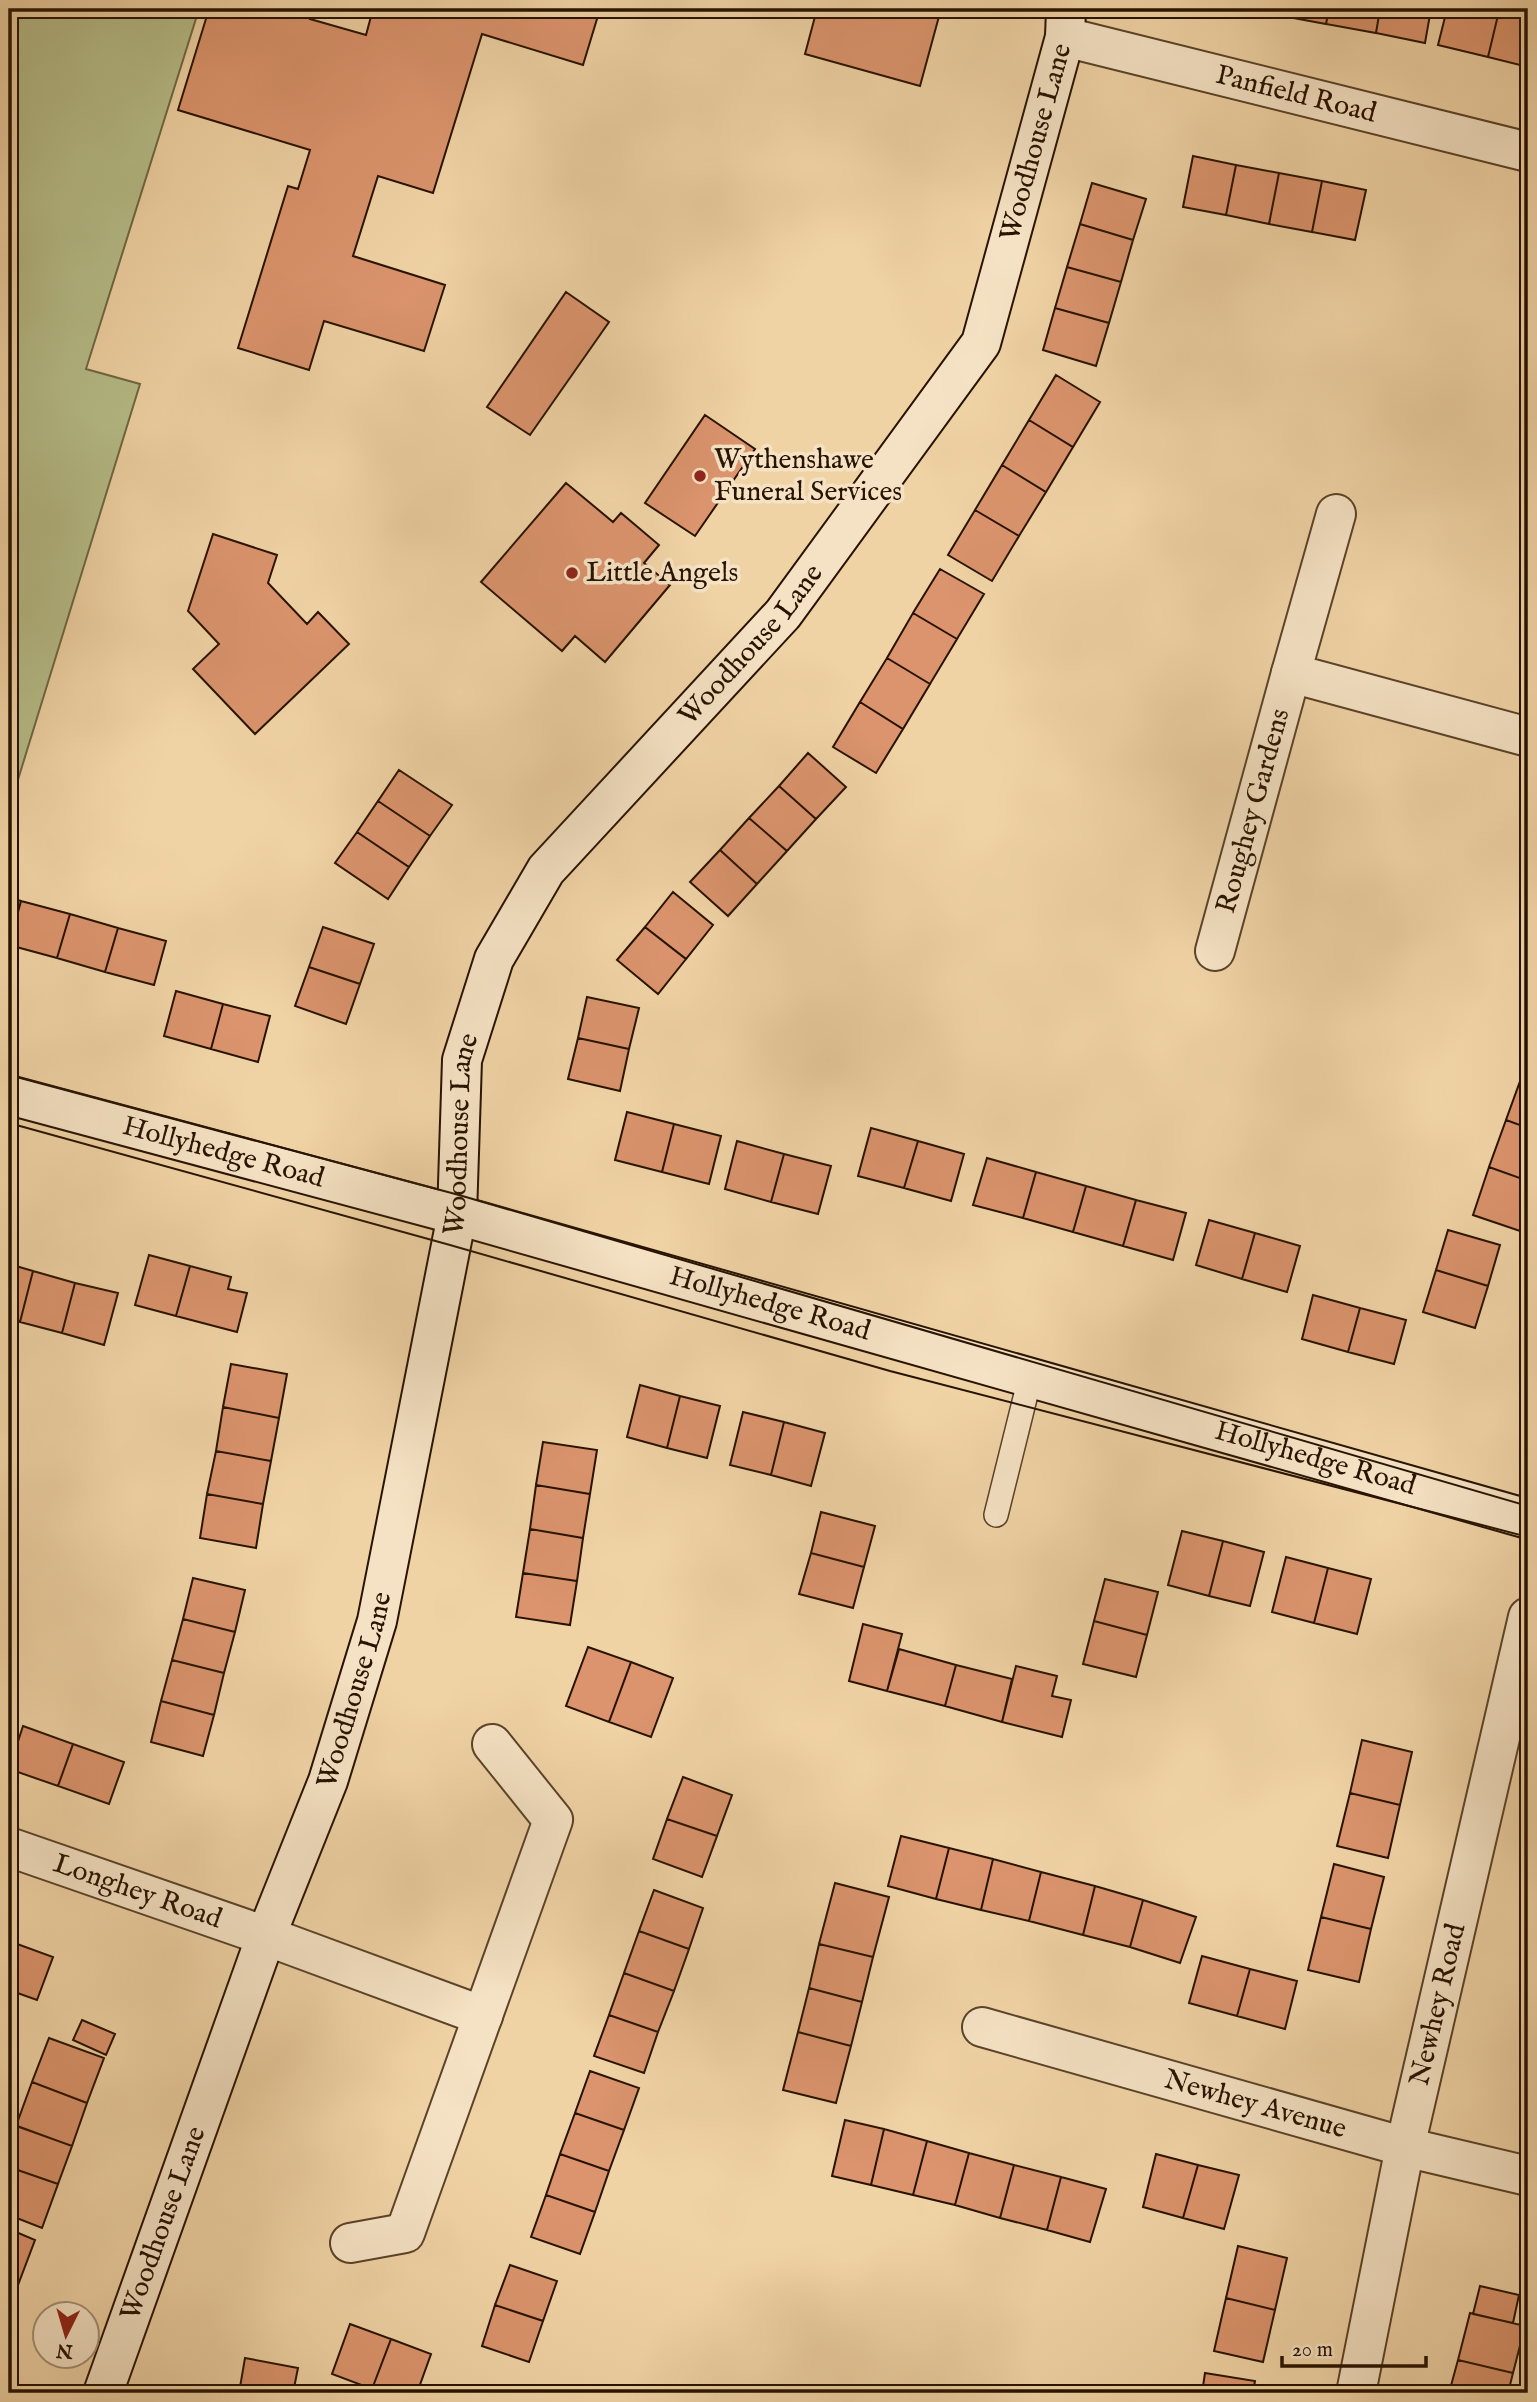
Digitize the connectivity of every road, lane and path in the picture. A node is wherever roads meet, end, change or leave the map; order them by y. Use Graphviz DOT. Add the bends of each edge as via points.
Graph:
graph roads {
  1 [pos="1066,23"];
  2 [pos="1528,152"];
  3 [pos="1336,514"];
  4 [pos="1291,673"];
  5 [pos="1528,737"];
  6 [pos="1215,951"];
  7 [pos="9,1095"];
  8 [pos="457,1214"];
  9 [pos="1030,1378"];
  10 [pos="996,1515"];
  11 [pos="1528,1518"];
  12 [pos="1528,1617"];
  13 [pos="492,1744"];
  14 [pos="9,1847"];
  15 [pos="266,1936"];
  16 [pos="483,2016"];
  17 [pos="982,2027"];
  18 [pos="1405,2147"];
  19 [pos="1528,2176"];
  20 [pos="350,2243"];
  21 [pos="103,2393"];
  22 [pos="1356,2393"];
  1 -- 2 [label="street, Panfield Road"];
  1 -- 8 [label="street, Woodhouse Lane" via="981,343 783,614 547,870 494,959 462,1060"];
  3 -- 4 [label="street, Roughey Gardens"];
  4 -- 5 [label="street, Roughey Gardens"];
  4 -- 6 [label="street, Roughey Gardens"];
  7 -- 8 [label="street, Hollyhedge Road"];
  8 -- 9 [label="street, Hollyhedge Road"];
  8 -- 15 [label="street, Woodhouse Lane" via="377,1621 328,1781"];
  9 -- 10 [label="lane"];
  9 -- 11 [label="street, Hollyhedge Road"];
  12 -- 18 [label="street, Newhey Road"];
  13 -- 16 [label="street" via="553,1820"];
  14 -- 15 [label="street, Longhey Road"];
  15 -- 16 [label="street, Longhey Road"];
  15 -- 21 [label="street, Woodhouse Lane"];
  16 -- 20 [label="street" via="405,2233"];
  17 -- 18 [label="street, Newhey Avenue"];
  18 -- 19 [label="street, Newhey Avenue"];
  18 -- 22 [label="street, Newhey Road"];
}
